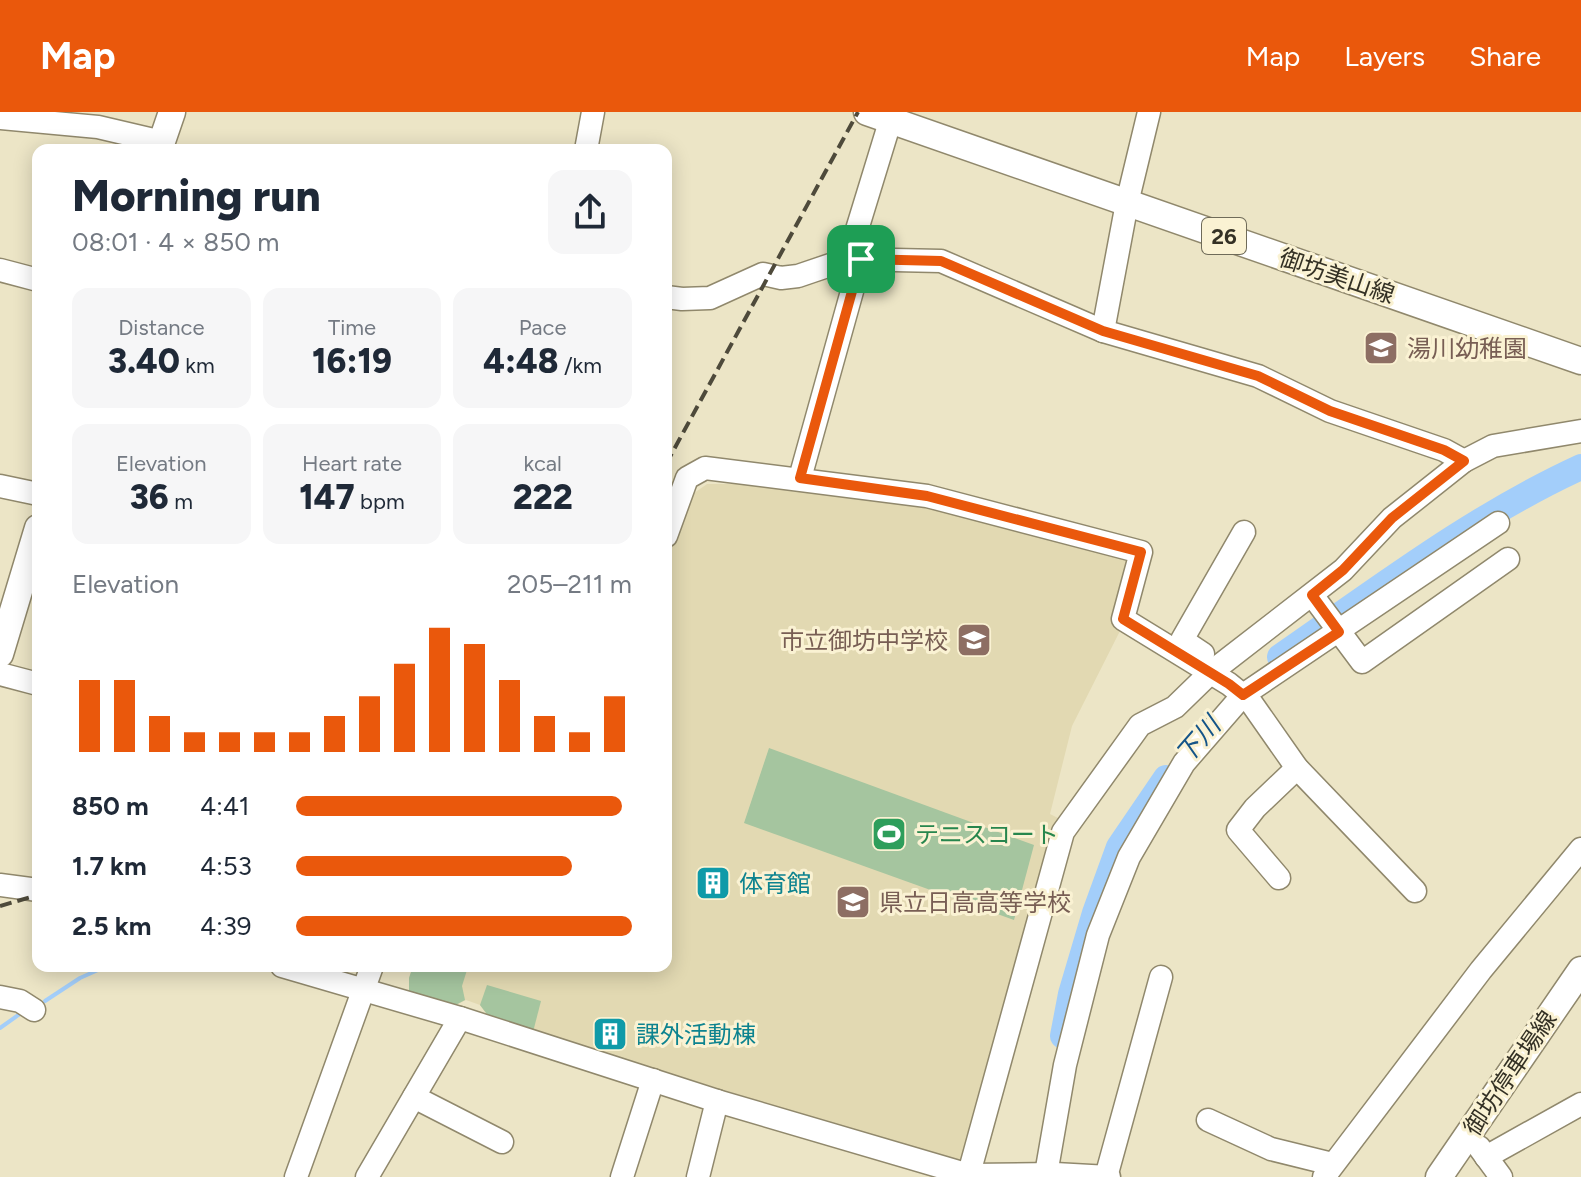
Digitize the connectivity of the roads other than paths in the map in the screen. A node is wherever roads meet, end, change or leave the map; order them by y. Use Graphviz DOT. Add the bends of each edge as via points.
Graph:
graph roads {
  1 [pos="172,112"];
  2 [pos="593,112"];
  3 [pos="1149,112"];
  4 [pos="883,115"];
  5 [pos="0,118"];
  6 [pos="153,144"];
  7 [pos="161,144"];
  8 [pos="587,144"];
  9 [pos="1127,203"];
  10 [pos="855,259"];
  11 [pos="0,270"];
  12 [pos="32,278"];
  13 [pos="672,297"];
  14 [pos="1103,331"];
  15 [pos="1581,361"];
  16 [pos="1581,431"];
  17 [pos="1464,461"];
  18 [pos="800,478"];
  19 [pos="0,486"];
  20 [pos="32,493"];
  21 [pos="672,519"];
  22 [pos="1498,523"];
  23 [pos="1244,532"];
  24 [pos="32,548"];
  25 [pos="1508,559"];
  26 [pos="1312,595"];
  27 [pos="1339,632"];
  28 [pos="0,654"];
  29 [pos="1215,670"];
  30 [pos="0,674"];
  31 [pos="32,682"];
  32 [pos="1243,695"];
  33 [pos="1297,768"];
  34 [pos="1581,849"];
  35 [pos="1279,878"];
  36 [pos="1415,891"];
  37 [pos="1581,970"];
  38 [pos="301,972"];
  39 [pos="370,972"];
  40 [pos="1161,977"];
  41 [pos="362,991"];
  42 [pos="0,997"];
  43 [pos="34,1010"];
  44 [pos="460,1018"];
  45 [pos="653,1080"];
  46 [pos="414,1097"];
  47 [pos="717,1101"];
  48 [pos="1581,1104"];
  49 [pos="1208,1120"];
  50 [pos="1469,1133"];
  51 [pos="502,1142"];
  52 [pos="1486,1157"];
  53 [pos="1328,1171"];
  54 [pos="1046,1174"];
  55 [pos="968,1176"];
  56 [pos="296,1177"];
  57 [pos="367,1177"];
  58 [pos="622,1177"];
  59 [pos="698,1177"];
  60 [pos="1108,1177"];
  61 [pos="1439,1177"];
  62 [pos="1501,1177"];
  1 -- 7 [label="main road"];
  2 -- 8 [label="street"];
  3 -- 9 [label="street"];
  4 -- 9 [label="main road, 御坊美山線 / 26"];
  4 -- 10 [label="street"];
  5 -- 6 [label="street" via="98,127"];
  9 -- 14 [label="street"];
  9 -- 15 [label="main road, 御坊美山線 / 26"];
  10 -- 13 [label="street" via="798,276 763,274 710,298"];
  10 -- 14 [label="street" via="941,261"];
  10 -- 18 [label="street"];
  11 -- 12 [label="street"];
  14 -- 17 [label="street" via="1258,376 1330,411"];
  16 -- 17 [label="street" via="1493,446"];
  17 -- 26 [label="street" via="1392,518"];
  18 -- 21 [label="street" via="705,468 687,478"];
  18 -- 29 [label="street" via="927,496 1141,552 1123,619"];
  19 -- 20 [label="street"];
  22 -- 27 [label="street"];
  23 -- 29 [label="street" via="1182,640"];
  24 -- 28 [label="main road"];
  25 -- 27 [label="street" via="1362,662"];
  26 -- 27 [label="street"];
  26 -- 29 [label="street"];
  27 -- 32 [label="street"];
  29 -- 32 [label="street"];
  29 -- 55 [label="street" via="1175,707 1140,725 1063,832"];
  30 -- 31 [label="street"];
  32 -- 33 [label="street"];
  32 -- 54 [label="street" via="1184,763 1129,857 1098,935 1065,1065"];
  33 -- 35 [label="street" via="1238,830"];
  33 -- 36 [label="street"];
  34 -- 53 [label="street"];
  37 -- 50 [label="main road, 御坊停車場線"];
  38 -- 41 [label="street"];
  39 -- 41 [label="street"];
  40 -- 60 [label="street"];
  41 -- 44 [label="street"];
  41 -- 56 [label="street"];
  42 -- 43 [label="street"];
  44 -- 45 [label="street"];
  44 -- 46 [label="street"];
  45 -- 47 [label="street"];
  45 -- 58 [label="street"];
  46 -- 51 [label="street"];
  46 -- 57 [label="street"];
  47 -- 55 [label="street"];
  47 -- 59 [label="street"];
  48 -- 52 [label="street"];
  49 -- 53 [label="street"];
  50 -- 52 [label="street"];
  50 -- 61 [label="main road, 御坊停車場線"];
  52 -- 62 [label="street"];
  54 -- 55 [label="street"];
  54 -- 60 [label="street"];
}
